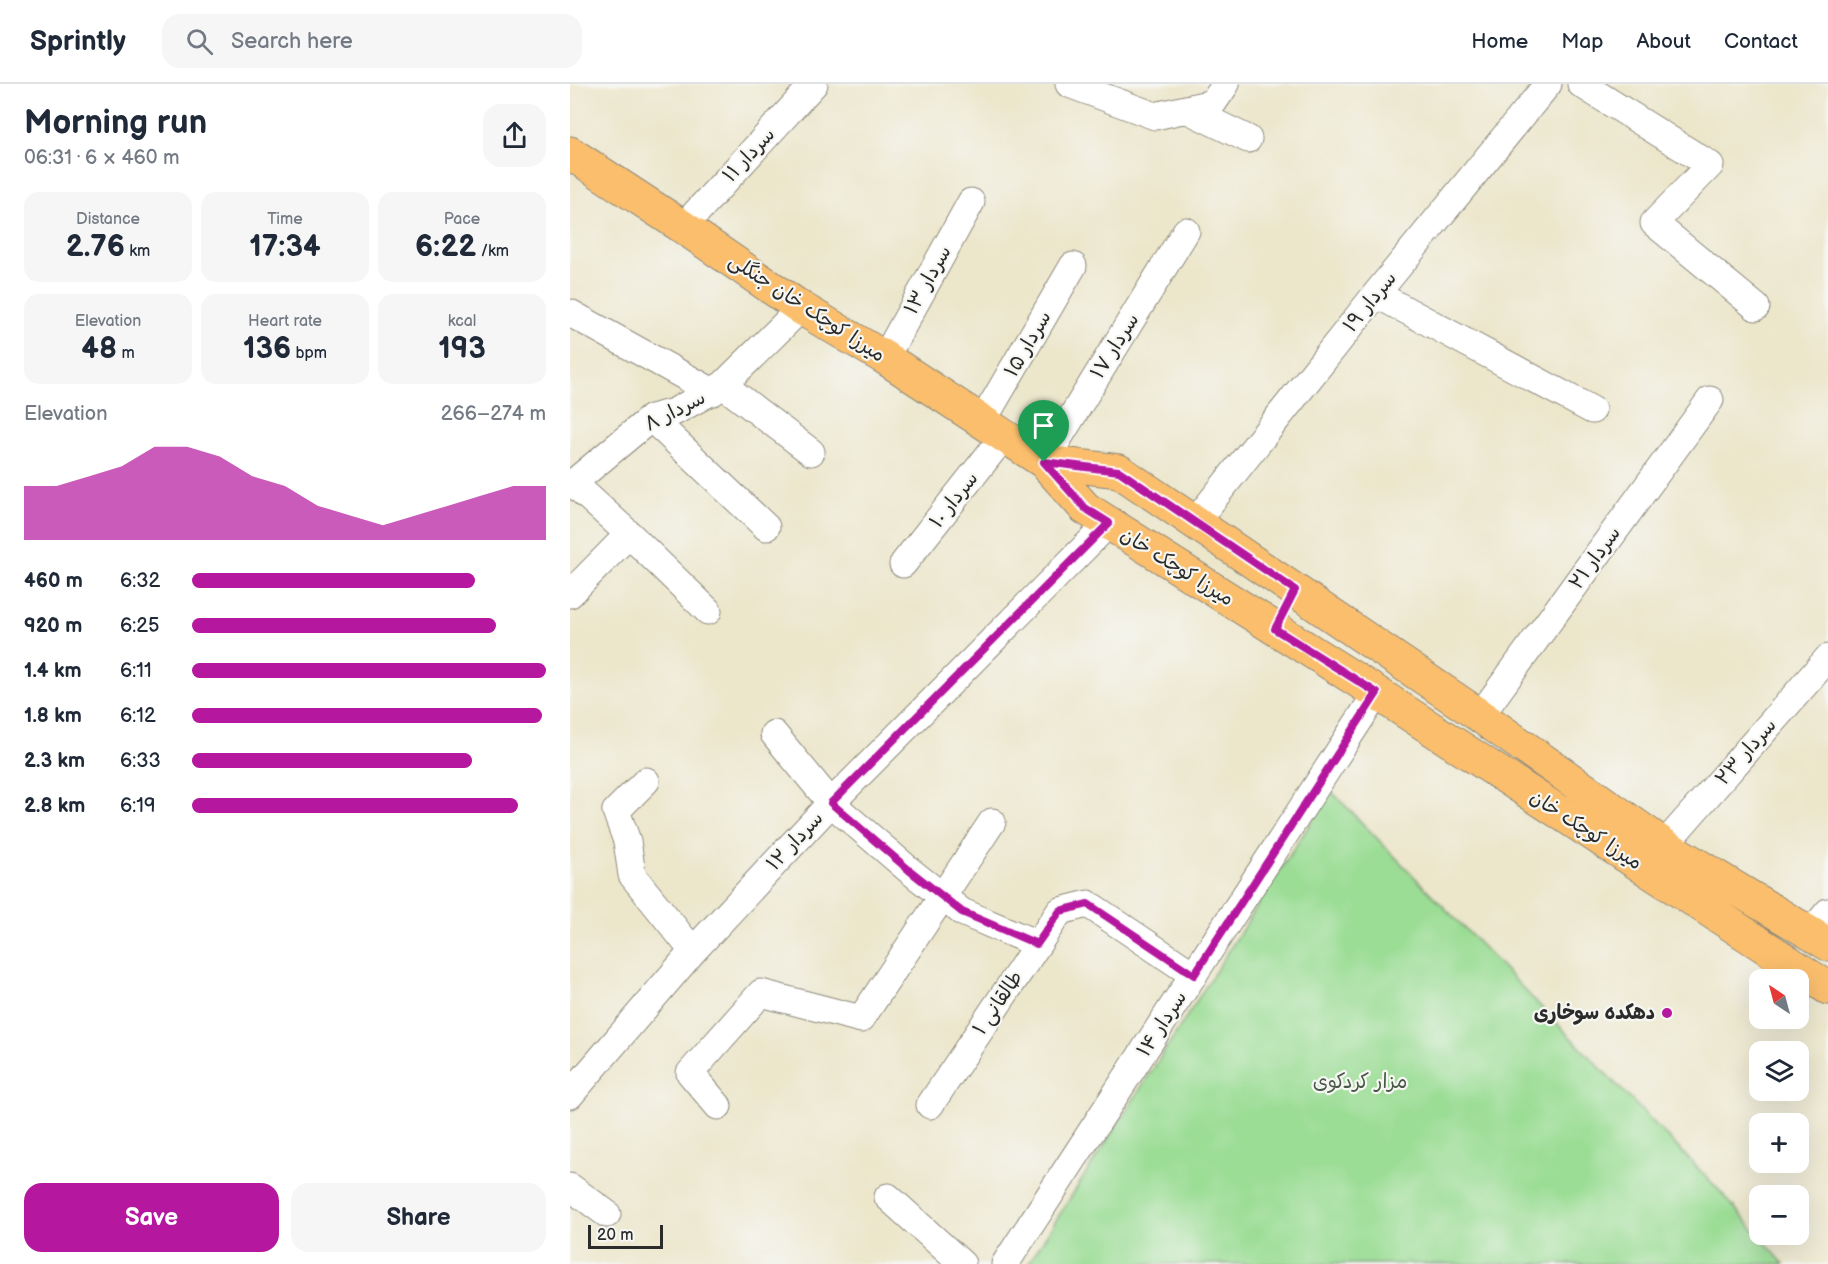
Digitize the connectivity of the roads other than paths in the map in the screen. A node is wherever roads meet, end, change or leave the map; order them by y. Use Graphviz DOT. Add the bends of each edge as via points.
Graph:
graph roads {
  1 [pos="1069,84"];
  2 [pos="1226,84"];
  3 [pos="1548,84"];
  4 [pos="1581,84"];
  5 [pos="800,89"];
  6 [pos="1186,109"];
  7 [pos="1248,138"];
  8 [pos="570,153"];
  9 [pos="971,202"];
  10 [pos="683,227"];
  11 [pos="1186,231"];
  12 [pos="1073,266"];
  13 [pos="1376,294"];
  14 [pos="1756,307"];
  15 [pos="801,308"];
  16 [pos="570,313"];
  17 [pos="885,358"];
  18 [pos="718,388"];
  19 [pos="1710,400"];
  20 [pos="1592,410"];
  21 [pos="651,418"];
  22 [pos="993,429"];
  23 [pos="811,452"];
  24 [pos="1044,462"];
  25 [pos="571,483"];
  26 [pos="1195,522"];
  27 [pos="1109,523"];
  28 [pos="766,527"];
  29 [pos="629,534"];
  30 [pos="903,564"];
  31 [pos="1295,590"];
  32 [pos="570,594"];
  33 [pos="708,611"];
  34 [pos="1275,629"];
  35 [pos="1828,658"];
  36 [pos="1377,693"];
  37 [pos="1480,716"];
  38 [pos="774,734"];
  39 [pos="646,780"];
  40 [pos="831,803"];
  41 [pos="992,822"];
  42 [pos="1664,845"];
  43 [pos="942,896"];
  44 [pos="1822,930"];
  45 [pos="1037,944"];
  46 [pos="693,951"];
  47 [pos="1194,975"];
  48 [pos="1828,988"];
  49 [pos="570,1095"];
  50 [pos="930,1105"];
  51 [pos="718,1106"];
  52 [pos="570,1187"];
  53 [pos="888,1197"];
  54 [pos="607,1214"];
  55 [pos="962,1264"];
  56 [pos="1005,1264"];
  1 -- 6 [label="street" via="1155,116"];
  2 -- 6 [label="street" via="1213,103"];
  3 -- 13 [label="street, سردار ۱۹"];
  4 -- 14 [label="street" via="1710,165 1654,223"];
  5 -- 10 [label="street, سردار ۱۱"];
  6 -- 7 [label="street"];
  8 -- 10 [label="main road, میرزا کوچک خان جنگلی"];
  9 -- 17 [label="street, سردار ۱۳"];
  10 -- 15 [label="main road, میرزا کوچک خان جنگلی"];
  11 -- 24 [label="street, سردار ۱۷"];
  12 -- 22 [label="street, سردار ۱۵"];
  13 -- 20 [label="street"];
  13 -- 26 [label="street, سردار ۱۹"];
  15 -- 17 [label="main road, میرزا کوچک خان جنگلی"];
  15 -- 18 [label="street, سردار ۸"];
  16 -- 18 [label="street"];
  17 -- 22 [label="main road, میرزا کوچک خان جنگلی"];
  18 -- 21 [label="street, سردار ۸" via="674,412"];
  18 -- 23 [label="street"];
  19 -- 37 [label="street, سردار ۲۱"];
  21 -- 25 [label="street, سردار ۸"];
  21 -- 28 [label="street"];
  22 -- 24 [label="main road, میرزا کوچک خان جنگلی"];
  22 -- 30 [label="street, سردار ۱۰"];
  24 -- 26 [label="main road, میرزا کوچک خان" via="1119,471"];
  24 -- 27 [label="main road, میرزا کوچک خان" via="1085,508"];
  25 -- 29 [label="street"];
  26 -- 31 [label="main road, میرزا کوچک خان"];
  27 -- 34 [label="main road, میرزا کوچک خان"];
  27 -- 40 [label="street, سردار ۱۲"];
  29 -- 32 [label="street"];
  29 -- 33 [label="street"];
  31 -- 34 [label="main road"];
  31 -- 37 [label="main road, میرزا کوچک خان"];
  34 -- 36 [label="main road, میرزا کوچک خان"];
  35 -- 42 [label="street, سردار ۲۳"];
  36 -- 47 [label="street, سردار ۱۴"];
  36 -- 48 [label="main road, میرزا کوچک خان"];
  37 -- 42 [label="main road, میرزا کوچک خان"];
  38 -- 40 [label="street"];
  39 -- 46 [label="street" via="616,811 627,841 632,875"];
  40 -- 43 [label="street"];
  40 -- 46 [label="street, سردار ۱۲"];
  41 -- 43 [label="street"];
  42 -- 44 [label="main road, میرزا کوچک خان"];
  43 -- 45 [label="street" via="962,912"];
  43 -- 51 [label="street" via="861,1018 761,993 690,1073"];
  45 -- 47 [label="street, طالقانی ۱" via="1060,911 1088,904"];
  45 -- 50 [label="street, طالقانی ۱"];
  46 -- 49 [label="street, سردار ۱۲"];
  47 -- 56 [label="street, سردار ۱۴"];
  52 -- 54 [label="street"];
  53 -- 55 [label="street"];
}
